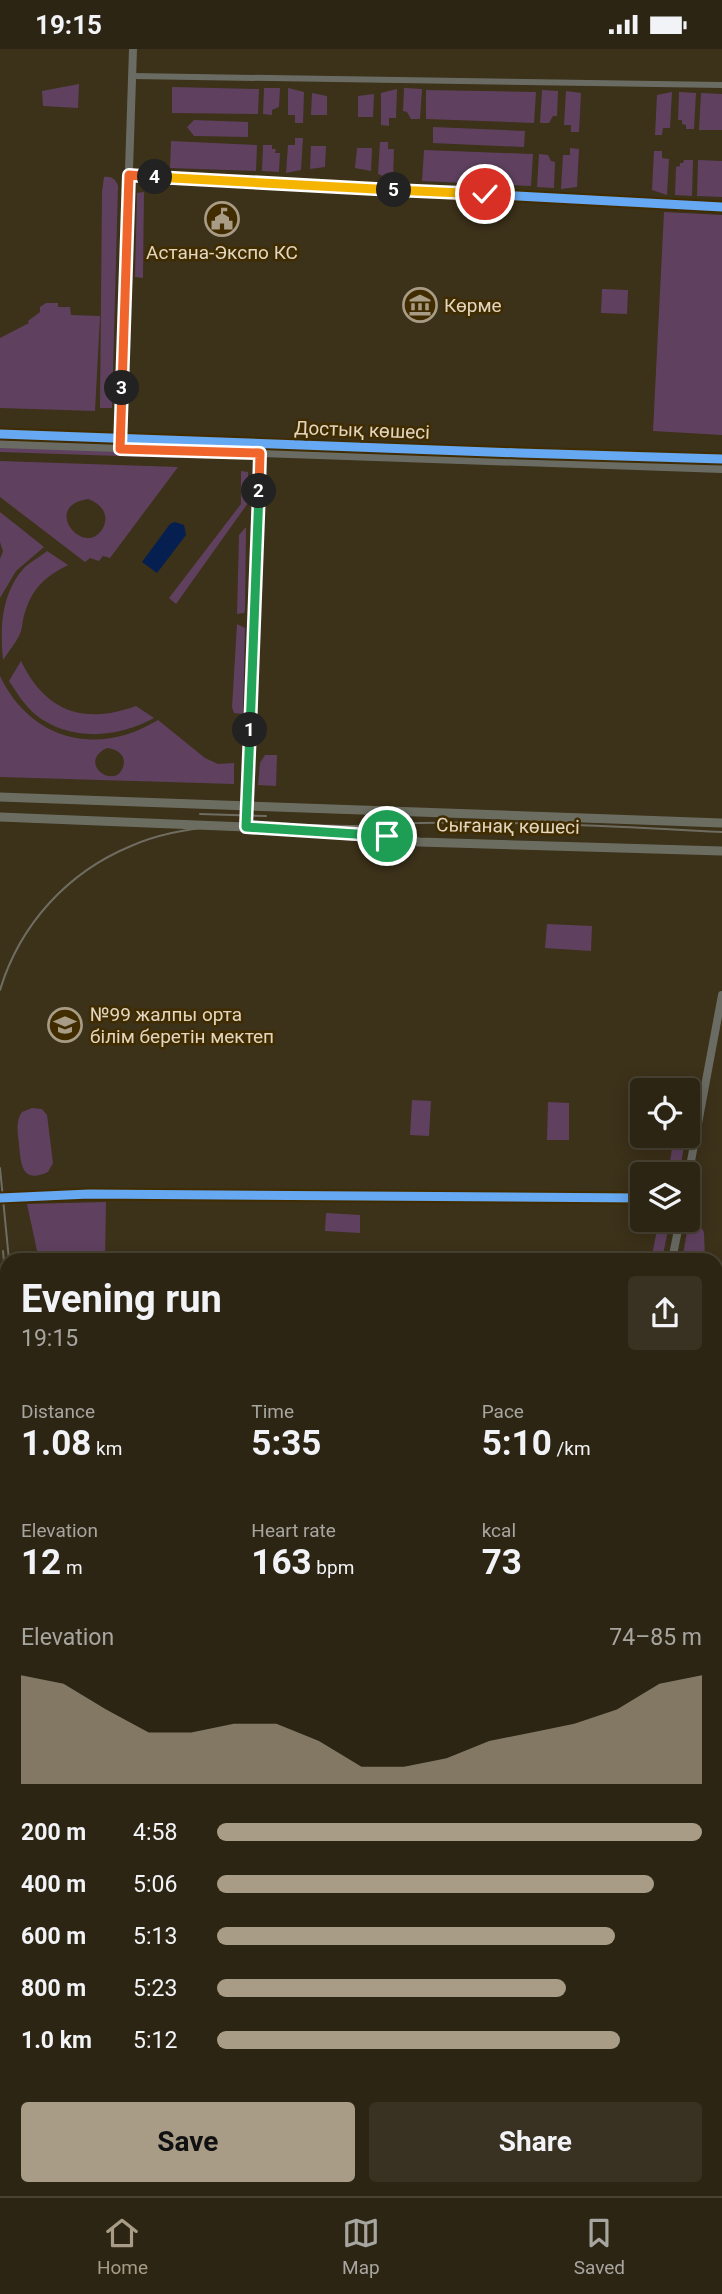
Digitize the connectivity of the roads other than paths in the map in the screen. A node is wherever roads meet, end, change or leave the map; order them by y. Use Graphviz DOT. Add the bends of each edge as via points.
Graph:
graph roads {
  1 [pos="133,49"];
  2 [pos="132,76"];
  3 [pos="722,85"];
  4 [pos="129,175"];
  5 [pos="722,207"];
  6 [pos="0,434"];
  7 [pos="120,439"];
  8 [pos="0,444"];
  9 [pos="120,449"];
  10 [pos="260,453"];
  11 [pos="722,459"];
  12 [pos="722,469"];
  13 [pos="0,797"];
  14 [pos="247,805"];
  15 [pos="0,817"];
  16 [pos="722,823"];
  17 [pos="246,827"];
  18 [pos="722,851"];
  19 [pos="722,995"];
  20 [pos="691,1162"];
  21 [pos="0,1198"];
  22 [pos="630,1198"];
  23 [pos="678,1232"];
  24 [pos="673,1253"];
  1 -- 2 [label="street"];
  2 -- 3 [label="street"];
  2 -- 4 [label="street"];
  4 -- 5 [label="street"];
  4 -- 7 [label="street"];
  6 -- 7 [label="street, Достық көшесі"];
  7 -- 9 [label="street"];
  7 -- 11 [label="street, Достық көшесі"];
  8 -- 9 [label="street, Достық көшесі"];
  9 -- 10 [label="street, Достық көшесі"];
  10 -- 12 [label="street, Достық көшесі"];
  10 -- 14 [label="street"];
  13 -- 14 [label="main road, Сығанақ көшесі"];
  14 -- 16 [label="main road, Сығанақ көшесі"];
  14 -- 17 [label="street"];
  15 -- 17 [label="main road, Сығанақ көшесі"];
  17 -- 18 [label="main road, Сығанақ көшесі" via="419,842"];
  19 -- 20 [label="street"];
  21 -- 22 [label="street" via="89,1194"];
  23 -- 24 [label="street"];
}
